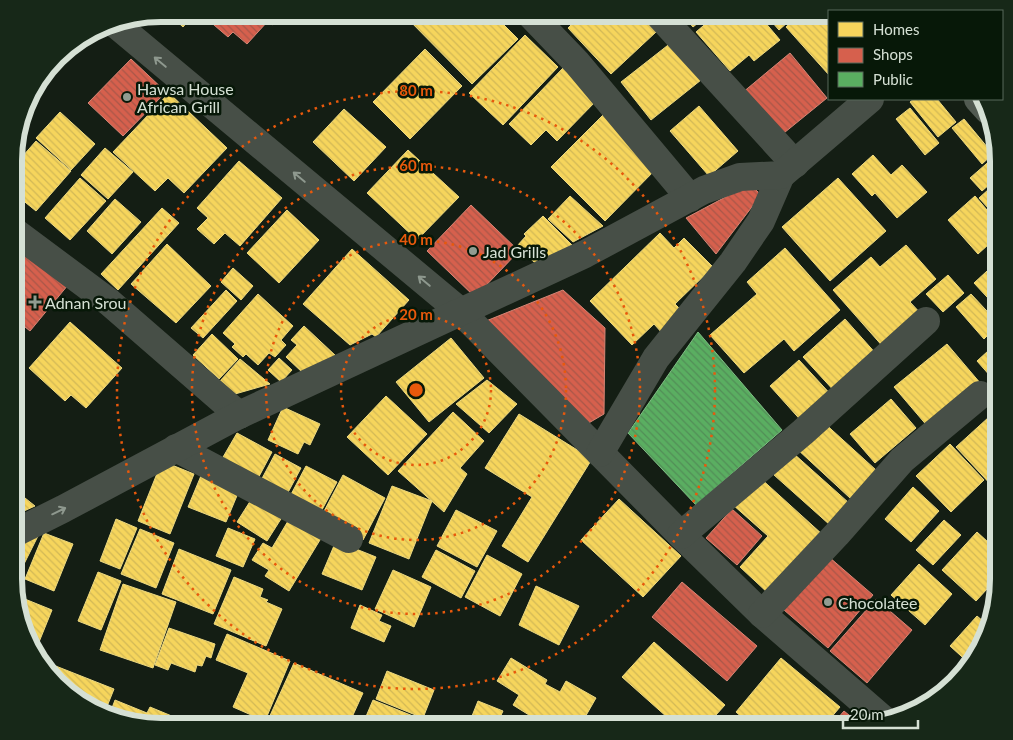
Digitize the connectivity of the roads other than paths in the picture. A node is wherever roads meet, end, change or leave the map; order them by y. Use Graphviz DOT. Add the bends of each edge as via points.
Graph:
graph roads {
  1 [pos="539,23"];
  2 [pos="666,23"];
  3 [pos="121,29"];
  4 [pos="869,100"];
  5 [pos="788,170"];
  6 [pos="690,198"];
  7 [pos="22,237"];
  8 [pos="461,312"];
  9 [pos="926,321"];
  10 [pos="980,395"];
  11 [pos="239,415"];
  12 [pos="176,448"];
  13 [pos="600,453"];
  14 [pos="23,529"];
  15 [pos="681,535"];
  16 [pos="349,539"];
  17 [pos="762,614"];
  18 [pos="878,715"];
  1 -- 6 [label="street" via="577,63"];
  2 -- 5 [label="street"];
  8 -- 3 [label="street, one-way"];
  4 -- 5 [label="street"];
  5 -- 6 [label="street" via="740,177"];
  5 -- 13 [label="street" via="733,262 656,358"];
  6 -- 8 [label="street" via="585,254"];
  7 -- 11 [label="street" via="109,302"];
  8 -- 11 [label="street"];
  8 -- 13 [label="street"];
  9 -- 15 [label="street" via="803,432"];
  10 -- 17 [label="street" via="902,460"];
  11 -- 12 [label="street"];
  14 -- 12 [label="street, one-way"];
  12 -- 16 [label="street"];
  13 -- 15 [label="street"];
  15 -- 17 [label="street"];
  17 -- 18 [label="street"];
}
